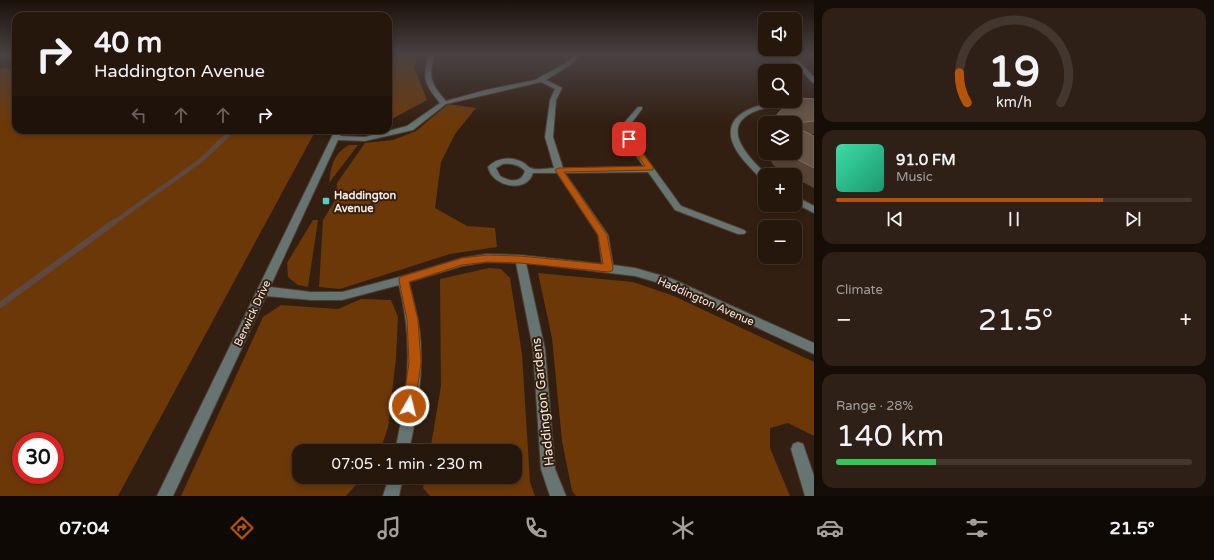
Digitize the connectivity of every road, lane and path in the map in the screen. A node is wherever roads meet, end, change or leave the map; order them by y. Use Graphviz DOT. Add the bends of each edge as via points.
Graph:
graph roads {
  1 [pos="428,77"];
  2 [pos="546,77"];
  3 [pos="541,80"];
  4 [pos="814,101"];
  5 [pos="444,103"];
  6 [pos="640,108"];
  7 [pos="392,132"];
  8 [pos="337,134"];
  9 [pos="385,134"];
  10 [pos="650,169"];
  11 [pos="559,170"];
  12 [pos="529,171"];
  13 [pos="758,172"];
  14 [pos="802,203"];
  15 [pos="814,210"];
  16 [pos="741,232"];
  17 [pos="520,259"];
  18 [pos="608,268"];
  19 [pos="404,280"];
  20 [pos="263,291"];
  21 [pos="814,349"];
  22 [pos="403,444"];
  23 [pos="798,449"];
  24 [pos="394,484"];
  25 [pos="165,496"];
  26 [pos="391,496"];
  27 [pos="558,496"];
  28 [pos="814,496"];
  1 -- 5 [label="street" via="428,85"];
  2 -- 3 [label="street"];
  3 -- 5 [label="street" via="516,88 486,92"];
  3 -- 11 [label="street" via="559,88 553,100 549,137"];
  4 -- 13 [label="street" via="770,103 741,115 735,125 735,137 740,150"];
  5 -- 7 [label="street" via="410,128"];
  6 -- 10 [label="street" via="622,130"];
  8 -- 9 [label="street" via="365,139"];
  8 -- 20 [label="street, Berwick Drive"];
  10 -- 11 [label="street"];
  10 -- 16 [label="street" via="678,208"];
  11 -- 12 [label="street"];
  11 -- 18 [label="street" via="603,235"];
  14 -- 15 [label="street"];
  17 -- 18 [label="street, Haddington Avenue"];
  17 -- 19 [label="street, Haddington Avenue" via="487,258 462,262"];
  17 -- 27 [label="street, Haddington Gardens" via="539,349 548,469"];
  18 -- 21 [label="street, Haddington Avenue" via="635,272 666,281"];
  19 -- 20 [label="street, Haddington Avenue" via="342,296 310,296"];
  19 -- 22 [label="street" via="412,320 415,362"];
  20 -- 25 [label="street, Berwick Drive"];
  23 -- 28 [label="street"];
  24 -- 26 [label="street"];
}
